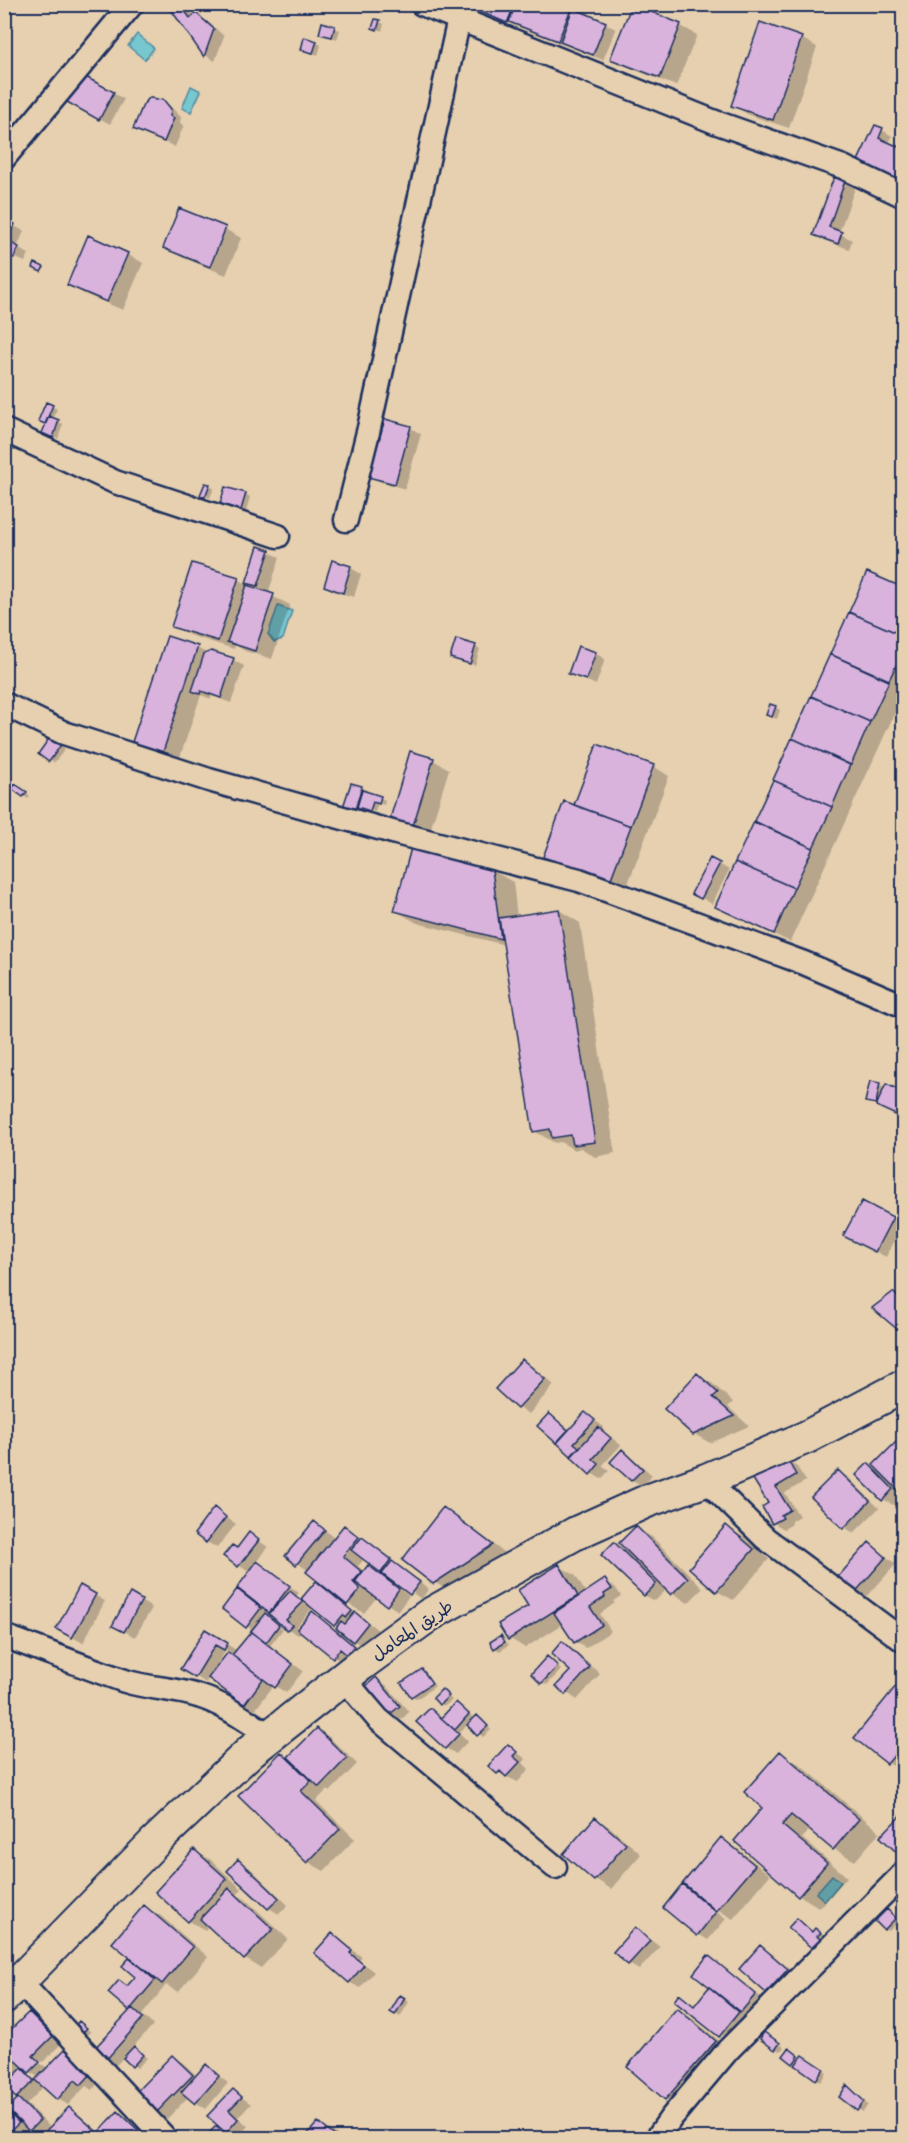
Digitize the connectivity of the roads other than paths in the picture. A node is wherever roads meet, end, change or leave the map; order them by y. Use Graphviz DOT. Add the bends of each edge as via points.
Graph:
graph roads {
  1 [pos="132,4"];
  2 [pos="422,4"];
  3 [pos="459,19"];
  4 [pos="4,158"];
  5 [pos="903,196"];
  6 [pos="4,430"];
  7 [pos="346,519"];
  8 [pos="278,536"];
  9 [pos="4,704"];
  10 [pos="903,1006"];
  11 [pos="903,1386"];
  12 [pos="706,1480"];
  13 [pos="4,1635"];
  14 [pos="903,1641"];
  15 [pos="343,1678"];
  16 [pos="269,1735"];
  17 [pos="555,1867"];
  18 [pos="903,1872"];
  19 [pos="12,1989"];
  20 [pos="165,2139"];
  21 [pos="657,2139"];
  1 -- 4 [label="street"];
  2 -- 3 [label="street"];
  3 -- 5 [label="street" via="715,122 843,167"];
  3 -- 7 [label="street"];
  6 -- 8 [label="street" via="115,482"];
  9 -- 10 [label="street" via="64,733 209,780 579,880 804,963"];
  11 -- 12 [label="main road, طريق المعامل" via="807,1437"];
  12 -- 14 [label="street" via="765,1538"];
  12 -- 15 [label="main road, طريق المعامل" via="576,1533 495,1576 429,1615"];
  13 -- 16 [label="street" via="127,1681 203,1697"];
  15 -- 16 [label="main road, طريق المعامل"];
  15 -- 17 [label="street" via="378,1719"];
  16 -- 19 [label="main road, طريق المعامل" via="155,1842"];
  18 -- 21 [label="street" via="728,2050"];
  19 -- 20 [label="street"];
}
